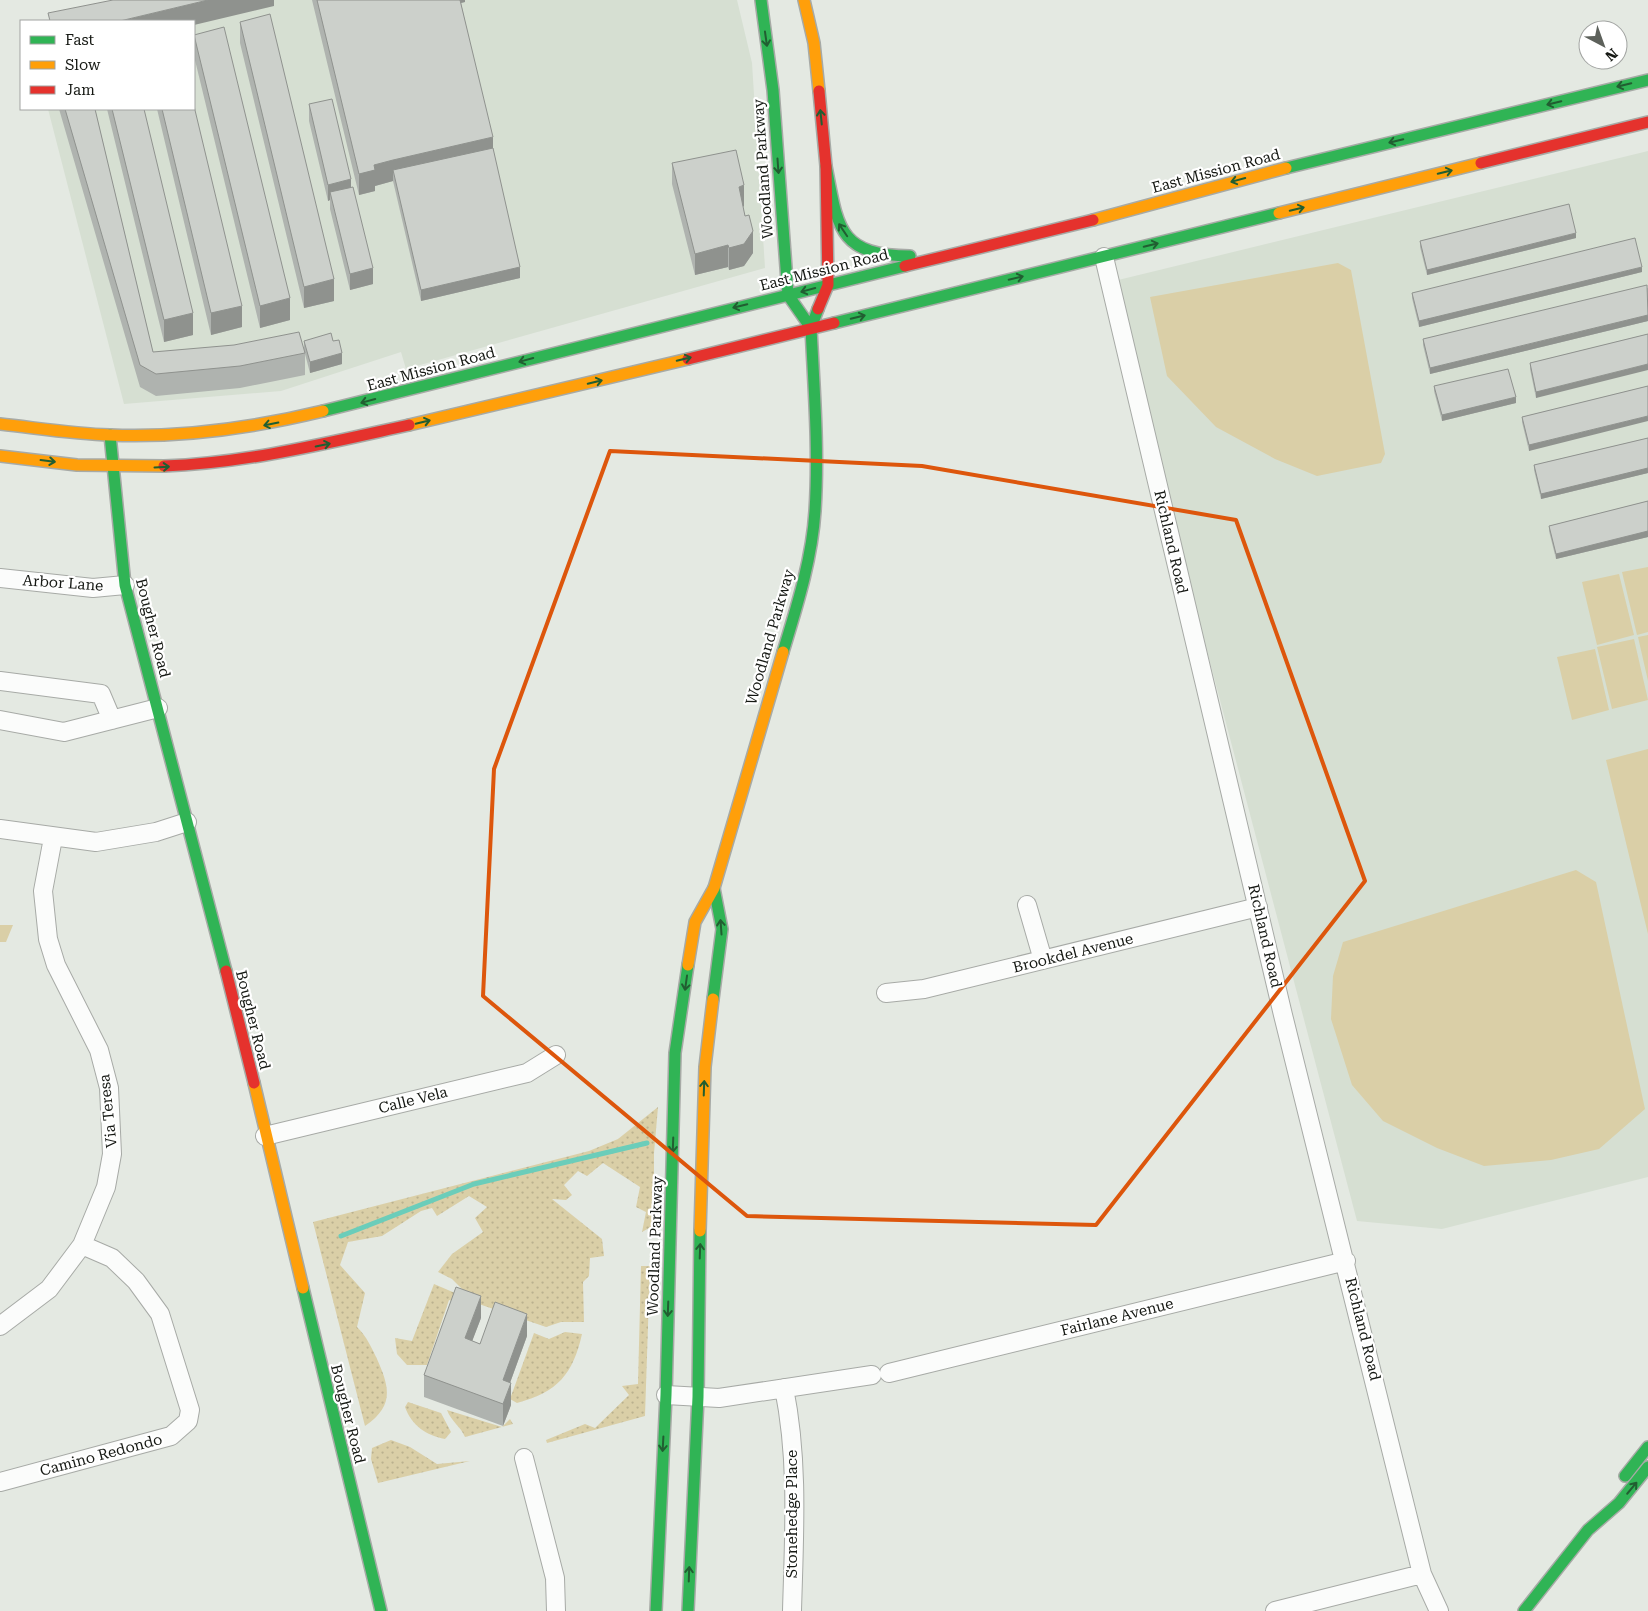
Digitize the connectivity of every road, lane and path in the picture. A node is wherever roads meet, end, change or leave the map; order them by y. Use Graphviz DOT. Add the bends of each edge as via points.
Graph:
graph roads {
  1 [pos="761,0"];
  2 [pos="804,0"];
  3 [pos="1648,80"];
  4 [pos="1648,122"];
  5 [pos="826,166"];
  6 [pos="952,255"];
  7 [pos="1104,257"];
  8 [pos="828,285"];
  9 [pos="788,295"];
  10 [pos="811,328"];
  11 [pos="573,348"];
  12 [pos="570,362"];
  13 [pos="380,419"];
  14 [pos="0,424"];
  15 [pos="110,435"];
  16 [pos="342,441"];
  17 [pos="0,456"];
  18 [pos="113,466"];
  19 [pos="0,578"];
  20 [pos="125,585"];
  21 [pos="0,681"];
  22 [pos="158,708"];
  23 [pos="0,720"];
  24 [pos="112,720"];
  25 [pos="187,822"];
  26 [pos="0,829"];
  27 [pos="53,838"];
  28 [pos="714,888"];
  29 [pos="1027,905"];
  30 [pos="1258,908"];
  31 [pos="1043,960"];
  32 [pos="886,993"];
  33 [pos="556,1055"];
  34 [pos="265,1136"];
  35 [pos="82,1246"];
  36 [pos="1346,1261"];
  37 [pos="0,1326"];
  38 [pos="784,1388"];
  39 [pos="666,1395"];
  40 [pos="698,1397"];
  41 [pos="1648,1447"];
  42 [pos="524,1458"];
  43 [pos="1648,1467"];
  44 [pos="0,1482"];
  45 [pos="1588,1530"];
  46 [pos="1422,1574"];
  47 [pos="381,1611"];
  48 [pos="556,1611"];
  49 [pos="656,1611"];
  50 [pos="688,1611"];
  51 [pos="792,1611"];
  52 [pos="1275,1611"];
  53 [pos="1439,1611"];
  54 [pos="1524,1611"];
  1 -- 9 [label="main road, Woodland Parkway, one-way" via="772,90"];
  5 -- 2 [label="main road, Woodland Parkway, one-way" via="814,43"];
  3 -- 6 [label="main road, East Mission Road, one-way" via="1256,175"];
  7 -- 4 [label="main road, one-way"];
  6 -- 5 [label="main road, one-way" via="891,257 873,255 859,248 839,225"];
  5 -- 8 [label="main road, Woodland Parkway"];
  6 -- 8 [label="main road, East Mission Road"];
  10 -- 7 [label="main road, one-way"];
  7 -- 30 [label="street, Richland Road"];
  8 -- 9 [label="main road, East Mission Road, one-way"];
  8 -- 10 [label="main road, Woodland Parkway"];
  9 -- 10 [label="main road"];
  9 -- 11 [label="main road, East Mission Road, one-way"];
  16 -- 10 [label="main road, one-way" via="552,393"];
  10 -- 28 [label="main road, Woodland Parkway" via="817,459 815,513 804,578"];
  11 -- 12 [label="main road" via="574,356"];
  11 -- 15 [label="main road, East Mission Road, one-way" via="266,425 199,433"];
  13 -- 16 [label="main road"];
  14 -- 15 [label="main road, East Mission Road"];
  15 -- 18 [label="main road, Bougher Road"];
  18 -- 16 [label="main road, one-way" via="204,464 276,455"];
  17 -- 18 [label="main road, one-way"];
  18 -- 20 [label="main road, Bougher Road"];
  19 -- 20 [label="street, Arbor Lane" via="92,588"];
  20 -- 22 [label="main road, Bougher Road"];
  21 -- 24 [label="street" via="101,694"];
  22 -- 24 [label="street"];
  22 -- 25 [label="main road, Bougher Road"];
  23 -- 24 [label="street" via="64,732"];
  25 -- 27 [label="street" via="156,832 96,842"];
  25 -- 34 [label="main road, Bougher Road"];
  26 -- 27 [label="street"];
  27 -- 35 [label="street, Via Teresa" via="43,891 48,939 56,965 100,1050 109,1088 112,1154 106,1187"];
  28 -- 39 [label="main road, Woodland Parkway, one-way" via="694,922 675,1054"];
  40 -- 28 [label="main road, Woodland Parkway, one-way" via="705,1068 722,929"];
  29 -- 31 [label="street"];
  30 -- 31 [label="street, Brookdel Avenue"];
  30 -- 36 [label="street, Richland Road"];
  31 -- 32 [label="street, Brookdel Avenue" via="924,989"];
  33 -- 34 [label="street, Calle Vela" via="527,1073"];
  34 -- 47 [label="main road, Bougher Road"];
  35 -- 37 [label="street, Via Teresa" via="49,1289"];
  35 -- 44 [label="street, Camino Redondo" via="112,1258 136,1281 160,1314 190,1410 188,1421 171,1436"];
  36 -- 38 [label="street, Fairlane Avenue" via="880,1374"];
  36 -- 46 [label="street, Richland Road"];
  38 -- 40 [label="street, Fairlane Avenue" via="719,1398"];
  38 -- 51 [label="street, Stonehedge Place" via="795,1479"];
  39 -- 40 [label="street, Fairlane Avenue"];
  39 -- 49 [label="main road, Woodland Parkway, one-way"];
  50 -- 40 [label="main road, Woodland Parkway, one-way"];
  41 -- 45 [label="main road"];
  42 -- 48 [label="street" via="555,1578"];
  45 -- 43 [label="main road, one-way" via="1619,1503"];
  45 -- 54 [label="main road"];
  46 -- 52 [label="street"];
  46 -- 53 [label="street, Richland Road"];
}
